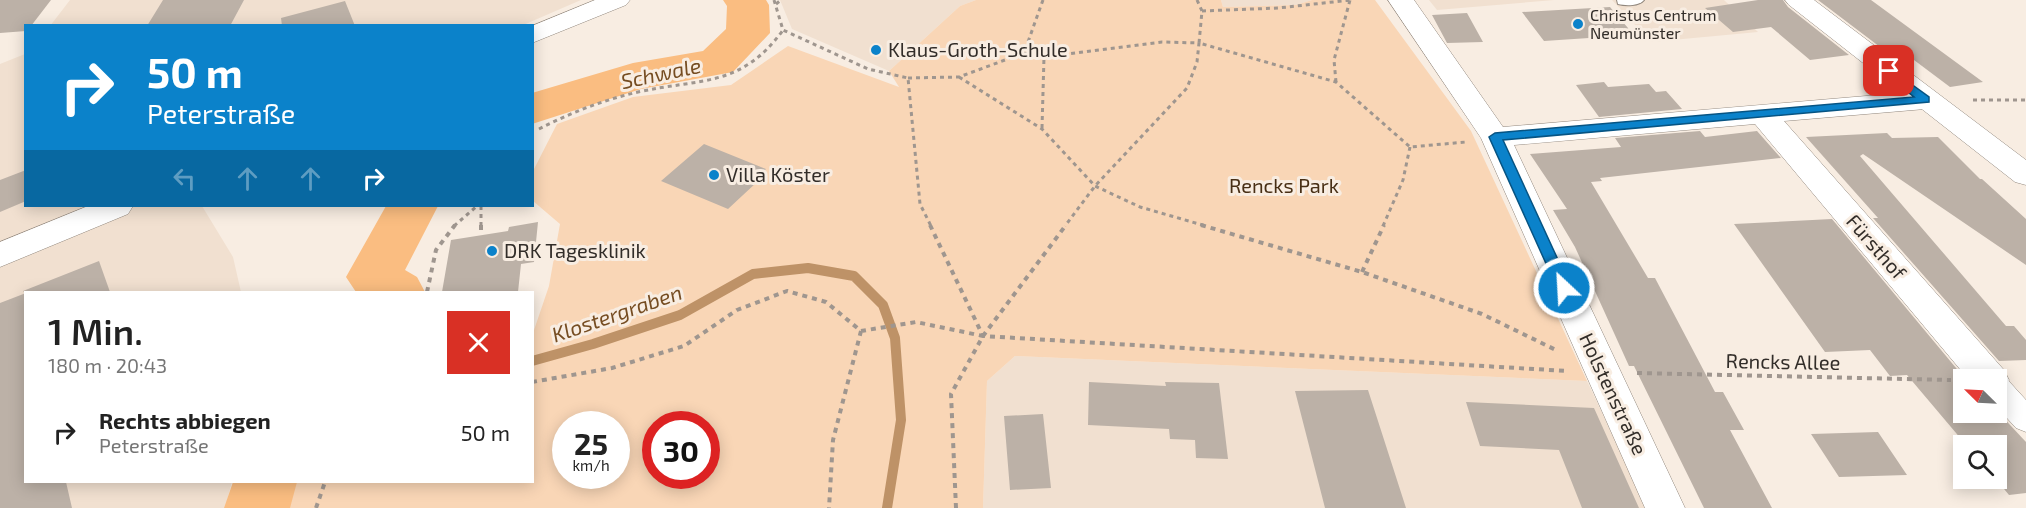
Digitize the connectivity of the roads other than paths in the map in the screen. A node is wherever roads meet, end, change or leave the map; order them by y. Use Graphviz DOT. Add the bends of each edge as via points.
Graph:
graph roads {
  1 [pos="617,0"];
  2 [pos="1401,0"];
  3 [pos="1798,0"];
  4 [pos="534,35"];
  5 [pos="1925,100"];
  6 [pos="1762,114"];
  7 [pos="1495,137"];
  8 [pos="2026,176"];
  9 [pos="115,207"];
  10 [pos="0,255"];
  11 [pos="1982,369"];
  12 [pos="2007,398"];
  13 [pos="2026,420"];
  14 [pos="1665,508"];
  1 -- 4 [label="street"];
  2 -- 7 [label="street, Holstenstraße"];
  3 -- 5 [label="street"];
  5 -- 6 [label="street"];
  5 -- 8 [label="street"];
  6 -- 7 [label="street"];
  6 -- 11 [label="street, Fürsthof"];
  7 -- 14 [label="street, Holstenstraße"];
  9 -- 10 [label="street"];
  12 -- 13 [label="street"];
}
